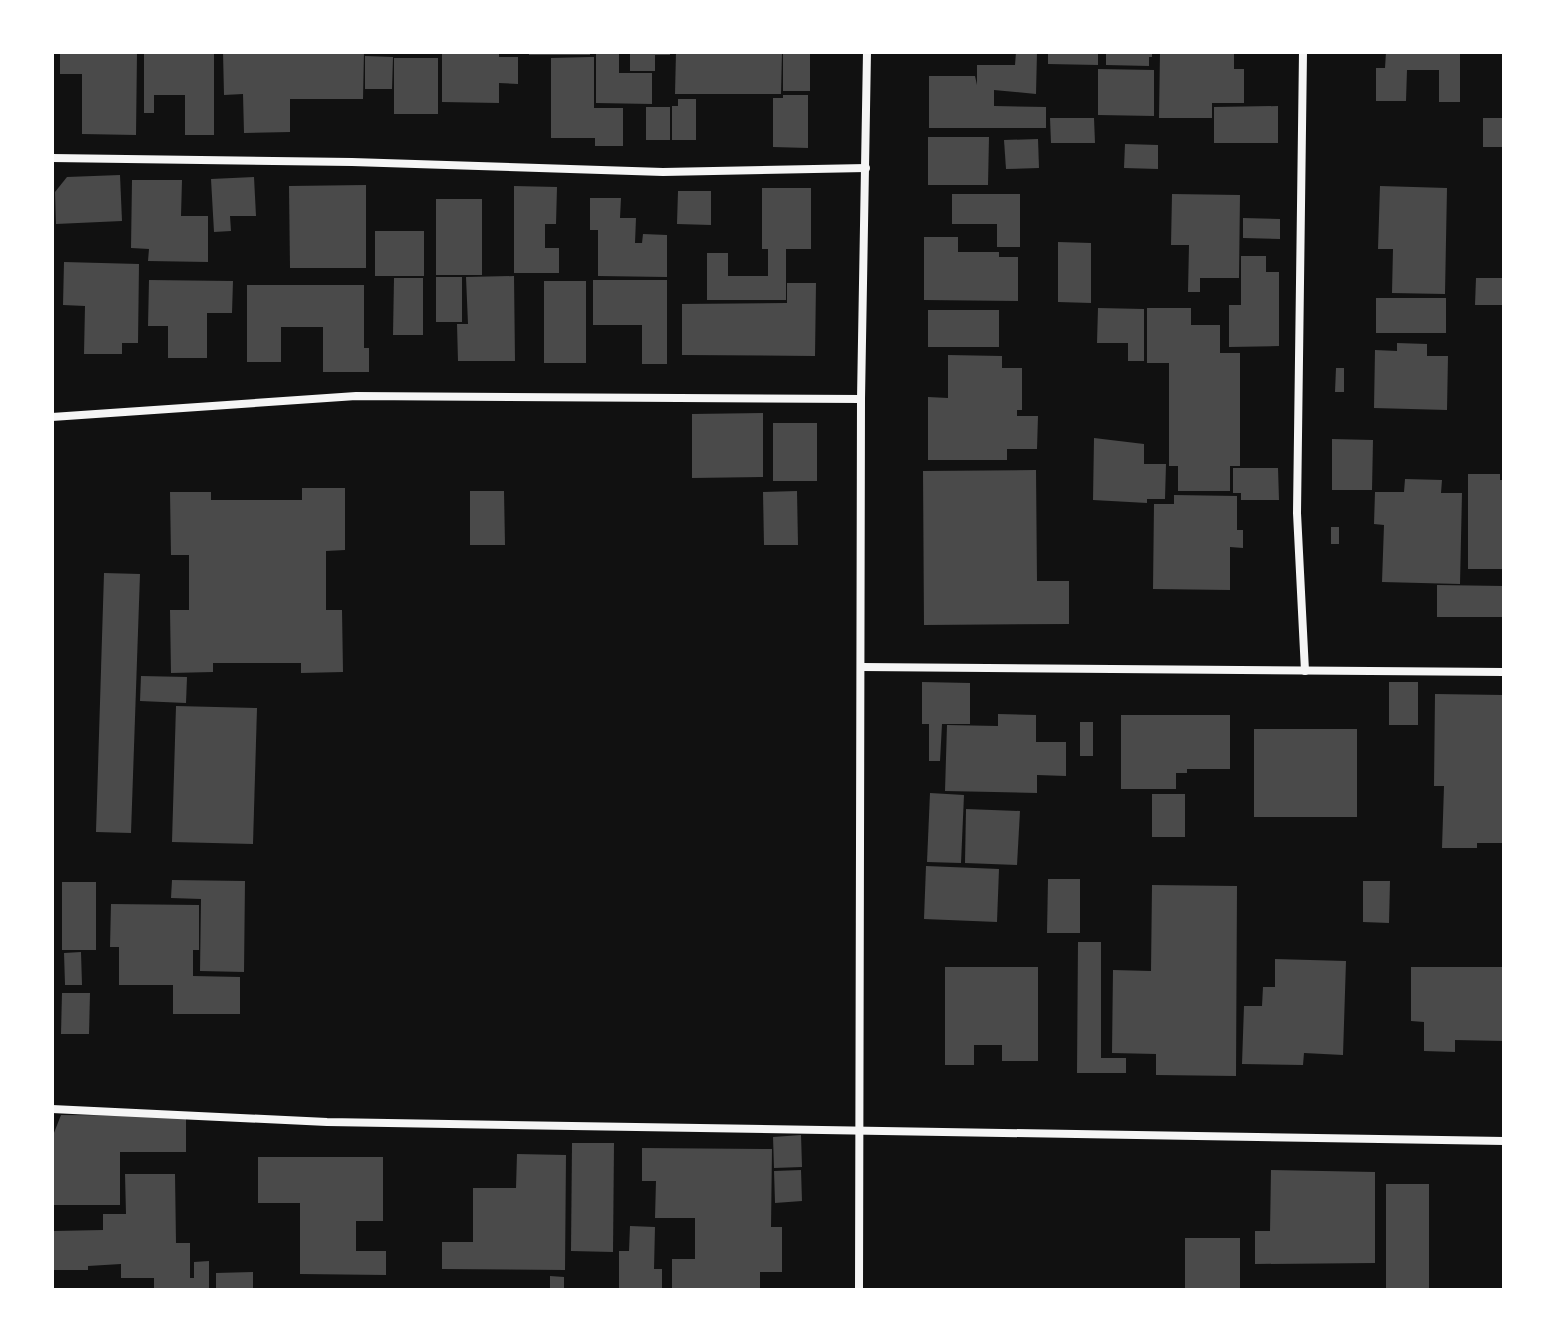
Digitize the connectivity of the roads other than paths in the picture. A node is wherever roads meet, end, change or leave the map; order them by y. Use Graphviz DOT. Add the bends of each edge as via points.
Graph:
graph roads {
  1 [pos="867,52"];
  2 [pos="1303,52"];
  3 [pos="52,158"];
  4 [pos="866,168"];
  5 [pos="861,399"];
  6 [pos="52,417"];
  7 [pos="862,667"];
  8 [pos="1305,671"];
  9 [pos="1504,672"];
  10 [pos="52,1109"];
  11 [pos="859,1129"];
  12 [pos="1504,1141"];
  13 [pos="859,1290"];
  1 -- 4 [label="street"];
  2 -- 8 [label="street" via="1297,513"];
  3 -- 4 [label="street" via="663,172"];
  4 -- 5 [label="street"];
  5 -- 6 [label="street" via="356,396"];
  5 -- 7 [label="street"];
  7 -- 8 [label="street"];
  7 -- 11 [label="street"];
  8 -- 9 [label="street"];
  10 -- 11 [label="street" via="327,1122"];
  11 -- 12 [label="street"];
  11 -- 13 [label="street"];
}
